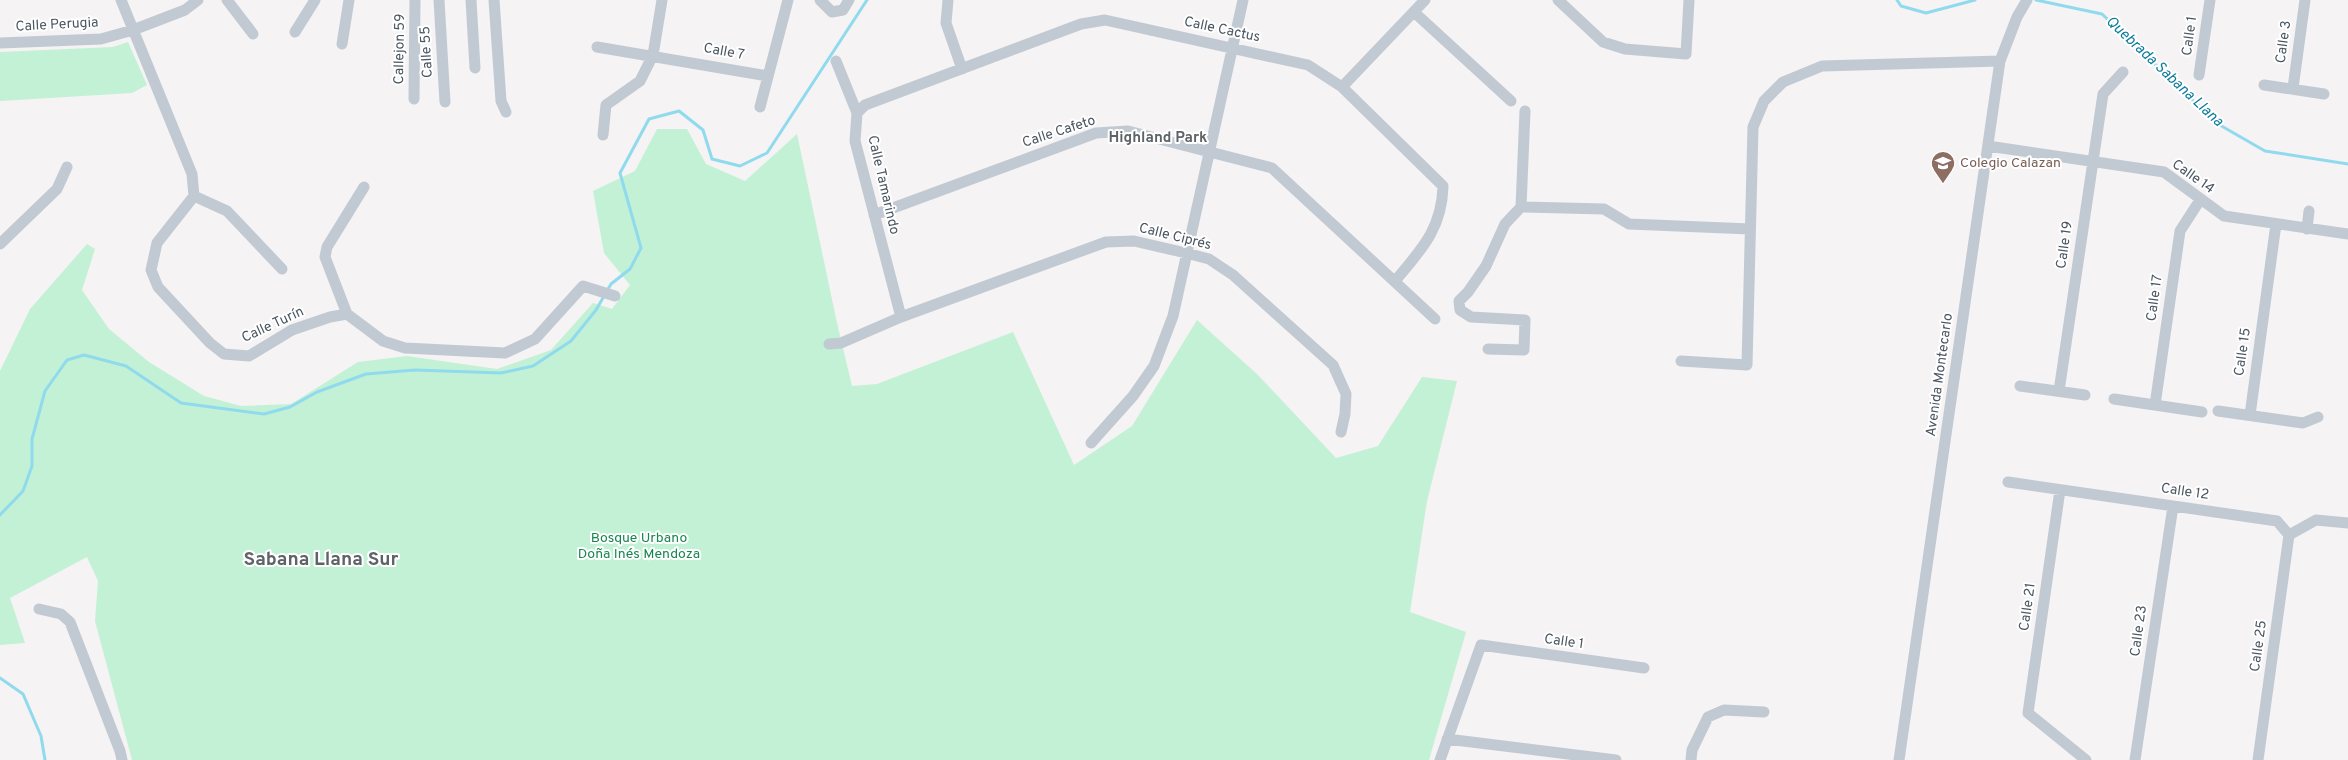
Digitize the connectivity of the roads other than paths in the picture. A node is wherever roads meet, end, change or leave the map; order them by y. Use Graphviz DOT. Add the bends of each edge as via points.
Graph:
graph roads {
  1 [pos="121,0"];
  2 [pos="198,0"];
  3 [pos="228,0"];
  4 [pos="315,0"];
  5 [pos="349,0"];
  6 [pos="415,0"];
  7 [pos="439,0"];
  8 [pos="471,0"];
  9 [pos="494,0"];
  10 [pos="662,0"];
  11 [pos="788,0"];
  12 [pos="820,0"];
  13 [pos="849,0"];
  14 [pos="948,0"];
  15 [pos="1243,0"];
  16 [pos="1425,0"];
  17 [pos="1558,0"];
  18 [pos="1689,0"];
  19 [pos="2027,0"];
  20 [pos="2210,0"];
  21 [pos="2305,0"];
  22 [pos="1414,12"];
  23 [pos="133,30"];
  24 [pos="295,32"];
  25 [pos="253,34"];
  26 [pos="0,43"];
  27 [pos="342,44"];
  28 [pos="597,47"];
  29 [pos="1234,47"];
  30 [pos="652,55"];
  31 [pos="836,61"];
  32 [pos="2000,61"];
  33 [pos="476,68"];
  34 [pos="962,69"];
  35 [pos="2123,72"];
  36 [pos="768,76"];
  37 [pos="2199,76"];
  38 [pos="2264,85"];
  39 [pos="1342,87"];
  40 [pos="2293,88"];
  41 [pos="2324,94"];
  42 [pos="414,99"];
  43 [pos="1511,101"];
  44 [pos="445,102"];
  45 [pos="760,108"];
  46 [pos="1525,111"];
  47 [pos="506,112"];
  48 [pos="857,113"];
  49 [pos="603,135"];
  50 [pos="1988,146"];
  51 [pos="1210,150"];
  52 [pos="2092,161"];
  53 [pos="67,167"];
  54 [pos="364,187"];
  55 [pos="194,196"];
  56 [pos="2200,200"];
  57 [pos="1522,206"];
  58 [pos="2309,211"];
  59 [pos="874,215"];
  60 [pos="2276,224"];
  61 [pos="1750,228"];
  62 [pos="2306,228"];
  63 [pos="2348,234"];
  64 [pos="1,240"];
  65 [pos="1186,252"];
  66 [pos="282,269"];
  67 [pos="1395,281"];
  68 [pos="615,296"];
  69 [pos="347,314"];
  70 [pos="901,317"];
  71 [pos="1435,318"];
  72 [pos="829,344"];
  73 [pos="1488,350"];
  74 [pos="1681,362"];
  75 [pos="2020,386"];
  76 [pos="2059,391"];
  77 [pos="2085,395"];
  78 [pos="2114,399"];
  79 [pos="2155,405"];
  80 [pos="2218,411"];
  81 [pos="2202,412"];
  82 [pos="2250,415"];
  83 [pos="2318,417"];
  84 [pos="1341,432"];
  85 [pos="1091,443"];
  86 [pos="2008,482"];
  87 [pos="2060,490"];
  88 [pos="2173,506"];
  89 [pos="2348,523"];
  90 [pos="2289,535"];
  91 [pos="39,609"];
  92 [pos="1644,668"];
  93 [pos="1764,712"];
  94 [pos="1447,738"];
  95 [pos="122,760"];
  96 [pos="1440,760"];
  97 [pos="1616,760"];
  98 [pos="1691,760"];
  99 [pos="1900,760"];
  100 [pos="2086,760"];
  101 [pos="2136,760"];
  102 [pos="2258,760"];
  1 -- 23 [label="street"];
  2 -- 23 [label="street, Calle Perugia" via="185,10"];
  3 -- 25 [label="street"];
  4 -- 24 [label="street"];
  5 -- 27 [label="street"];
  6 -- 42 [label="street, Callejon 59"];
  7 -- 44 [label="street, Calle 55"];
  8 -- 33 [label="street"];
  9 -- 47 [label="street" via="502,101"];
  10 -- 30 [label="street"];
  11 -- 36 [label="street"];
  12 -- 13 [label="street" via="832,12 843,10"];
  14 -- 34 [label="street" via="946,22"];
  15 -- 29 [label="street"];
  16 -- 22 [label="street"];
  17 -- 18 [label="street" via="1603,42 1625,49 1686,54"];
  19 -- 32 [label="street, Avenida Montecarlo"];
  20 -- 37 [label="street, Calle 1"];
  21 -- 40 [label="street, Calle 3"];
  22 -- 39 [label="street"];
  22 -- 43 [label="street"];
  23 -- 26 [label="street, Calle Perugia" via="101,39"];
  23 -- 55 [label="street" via="192,174"];
  28 -- 30 [label="street, Calle 7"];
  29 -- 34 [label="street, Calle Cactus" via="1105,20 1081,24"];
  29 -- 39 [label="street, Calle Cactus" via="1308,65"];
  29 -- 51 [label="street"];
  30 -- 36 [label="street, Calle 7"];
  30 -- 49 [label="street" via="640,81 606,105"];
  31 -- 48 [label="street, Calle Tamarindo"];
  32 -- 50 [label="street, Avenida Montecarlo"];
  32 -- 61 [label="street" via="1822,66 1783,82 1764,100 1753,127"];
  34 -- 48 [label="street, Calle Cactus" via="864,106"];
  35 -- 52 [label="street, Calle 19" via="2103,94"];
  36 -- 45 [label="street"];
  38 -- 40 [label="street"];
  39 -- 67 [label="street, Calle Cactus" via="1443,186 1442,206 1426,244"];
  40 -- 41 [label="street"];
  46 -- 57 [label="street"];
  48 -- 59 [label="street, Calle Tamarindo" via="855,141"];
  50 -- 52 [label="street, Calle 14"];
  50 -- 99 [label="street, Avenida Montecarlo"];
  51 -- 59 [label="street, Calle Cafeto" via="1128,131 1096,132"];
  51 -- 65 [label="street"];
  51 -- 67 [label="street, Calle Cafeto" via="1272,168"];
  52 -- 56 [label="street, Calle 14" via="2164,172"];
  52 -- 76 [label="street, Calle 19"];
  53 -- 64 [label="street" via="57,189"];
  54 -- 69 [label="street" via="327,248 325,257"];
  55 -- 66 [label="street" via="227,211"];
  55 -- 69 [label="street, Calle Turín" via="157,242 151,270 158,288 224,354 249,356 292,330"];
  56 -- 60 [label="street, Calle 14" via="2224,216"];
  56 -- 79 [label="street, Calle 17" via="2180,231"];
  57 -- 61 [label="street" via="1604,209 1629,224"];
  57 -- 73 [label="street" via="1505,224 1486,266 1459,301 1460,310 1471,317 1524,320 1524,350"];
  58 -- 62 [label="street"];
  59 -- 70 [label="street, Calle Tamarindo"];
  60 -- 62 [label="street, Calle 14"];
  60 -- 82 [label="street, Calle 15"];
  61 -- 74 [label="street" via="1747,365"];
  62 -- 63 [label="street, Calle 14"];
  65 -- 70 [label="street, Calle Ciprés" via="1134,241 1106,242"];
  65 -- 84 [label="street, Calle Ciprés" via="1209,259 1233,275 1333,365 1346,394"];
  65 -- 85 [label="street" via="1173,316 1154,366 1133,396"];
  67 -- 71 [label="street, Calle Cafeto"];
  68 -- 69 [label="street" via="583,286 535,339 505,352 406,348 383,341"];
  70 -- 72 [label="street, Calle Ciprés"];
  75 -- 76 [label="street"];
  76 -- 77 [label="street"];
  78 -- 79 [label="street"];
  79 -- 81 [label="street"];
  80 -- 82 [label="street"];
  82 -- 83 [label="street" via="2303,423"];
  86 -- 87 [label="street, Calle 12"];
  87 -- 88 [label="street, Calle 12"];
  87 -- 100 [label="street, Calle 21" via="2028,713"];
  88 -- 90 [label="street, Calle 12" via="2277,521"];
  88 -- 101 [label="street, Calle 23"];
  89 -- 90 [label="street" via="2316,520"];
  90 -- 102 [label="street, Calle 25"];
  91 -- 95 [label="street" via="61,614 70,622"];
  92 -- 94 [label="street, Calle 1" via="1481,645"];
  93 -- 98 [label="street" via="1724,710 1708,717 1692,750"];
  94 -- 96 [label="street"];
  94 -- 97 [label="street"];
}
